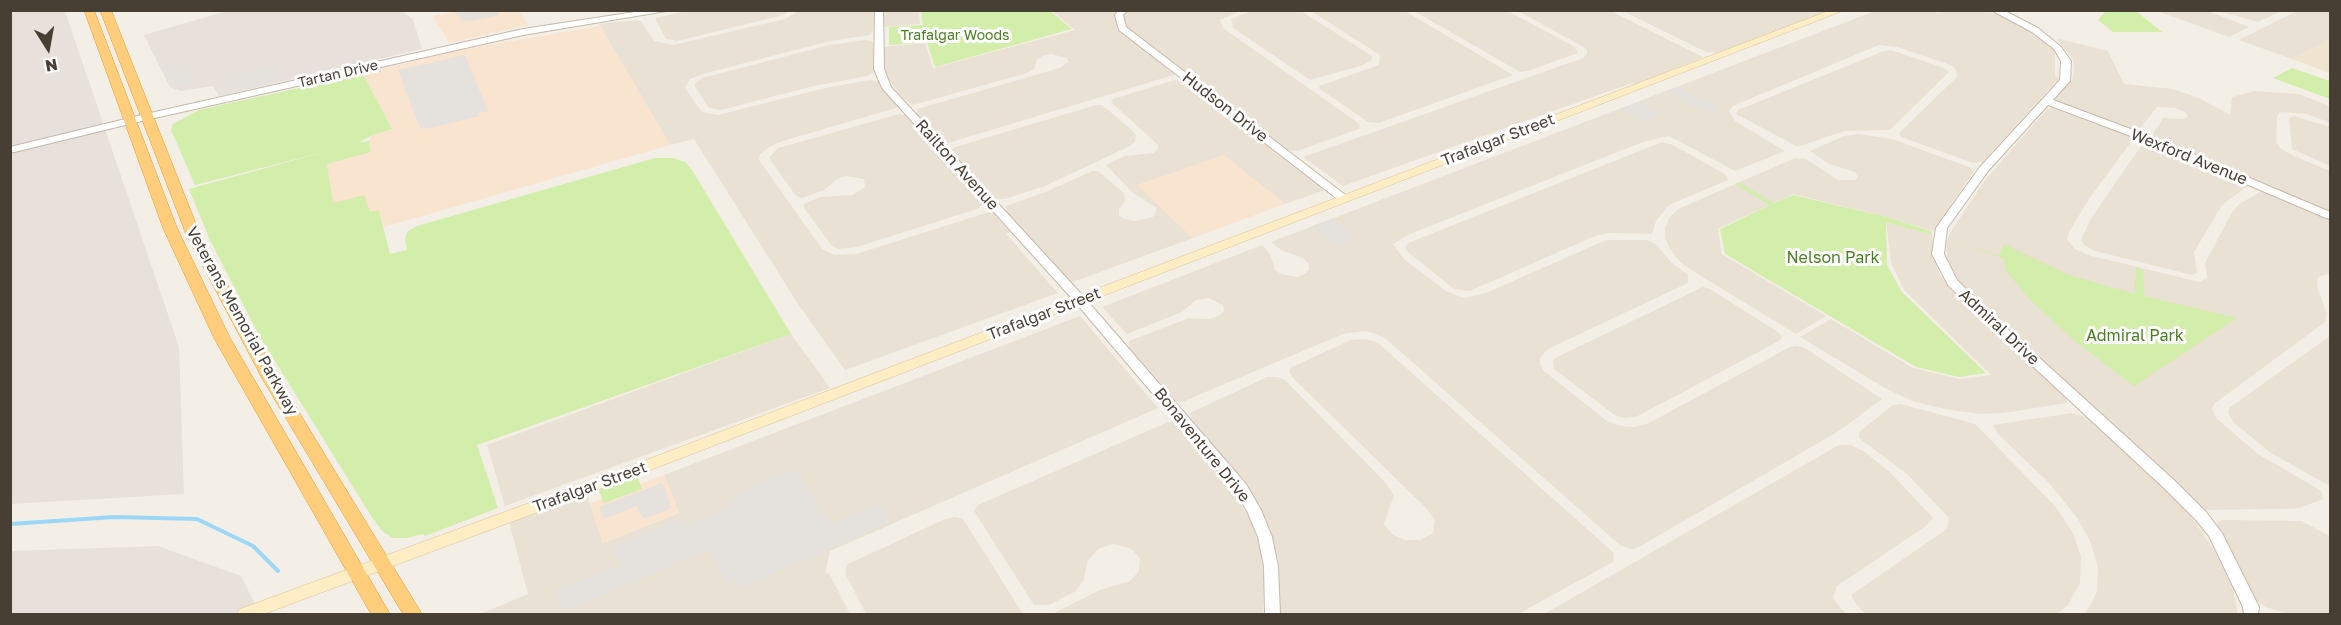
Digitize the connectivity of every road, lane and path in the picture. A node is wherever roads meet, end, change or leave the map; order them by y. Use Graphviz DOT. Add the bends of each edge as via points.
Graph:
graph roads {
  1 [pos="89,10"];
  2 [pos="105,10"];
  3 [pos="668,10"];
  4 [pos="879,10"];
  5 [pos="1124,10"];
  6 [pos="1841,10"];
  7 [pos="1995,10"];
  8 [pos="2046,101"];
  9 [pos="146,117"];
  10 [pos="129,121"];
  11 [pos="10,150"];
  12 [pos="1344,199"];
  13 [pos="2331,216"];
  14 [pos="1080,300"];
  15 [pos="383,563"];
  16 [pos="357,573"];
  17 [pos="246,615"];
  18 [pos="381,615"];
  19 [pos="413,615"];
  20 [pos="1273,615"];
  21 [pos="2251,615"];
  1 -- 10 [label="highway, Veterans Memorial Parkway"];
  2 -- 9 [label="highway, Veterans Memorial Parkway"];
  3 -- 9 [label="street, Tartan Drive" via="523,32"];
  4 -- 14 [label="street, Railton Avenue" via="879,69 887,88"];
  5 -- 12 [label="street, Hudson Drive" via="1119,15 1122,28"];
  6 -- 12 [label="main road, Trafalgar Street"];
  7 -- 8 [label="street, Admiral Drive" via="2035,30 2057,47 2066,61 2065,81"];
  8 -- 13 [label="street, Wexford Avenue" via="2156,142"];
  8 -- 21 [label="street, Admiral Drive" via="1984,169 1942,228 1938,254 1952,282 1987,317 2201,516 2215,533 2251,607"];
  9 -- 10 [label="street, Tartan Drive"];
  9 -- 15 [label="highway, Veterans Memorial Parkway" via="193,234 270,378"];
  10 -- 11 [label="street, Tartan Drive"];
  10 -- 16 [label="highway, Veterans Memorial Parkway" via="170,228 222,338"];
  12 -- 14 [label="main road, Trafalgar Street"];
  14 -- 15 [label="main road, Trafalgar Street"];
  14 -- 20 [label="street, Bonaventure Drive" via="1241,488 1265,537 1271,566"];
  15 -- 16 [label="main road, Trafalgar Street"];
  15 -- 19 [label="highway, Veterans Memorial Parkway"];
  16 -- 17 [label="main road, Trafalgar Street"];
  16 -- 18 [label="highway, Veterans Memorial Parkway"];
}
